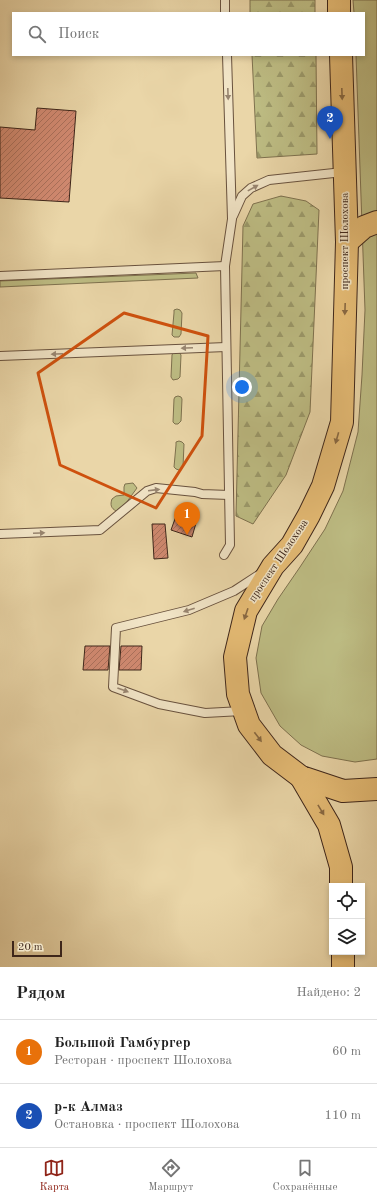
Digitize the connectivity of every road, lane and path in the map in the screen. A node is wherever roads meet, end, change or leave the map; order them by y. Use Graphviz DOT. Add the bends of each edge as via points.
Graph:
graph roads {
  1 [pos="225,0"];
  2 [pos="339,0"];
  3 [pos="225,12"];
  4 [pos="339,12"];
  5 [pos="227,56"];
  6 [pos="341,56"];
  7 [pos="345,171"];
  8 [pos="232,219"];
  9 [pos="377,222"];
  10 [pos="347,242"];
  11 [pos="225,266"];
  12 [pos="0,276"];
  13 [pos="226,347"];
  14 [pos="0,356"];
  15 [pos="229,495"];
  16 [pos="0,534"];
  17 [pos="224,555"];
  18 [pos="273,566"];
  19 [pos="244,711"];
  20 [pos="301,777"];
  21 [pos="377,789"];
  22 [pos="341,883"];
  23 [pos="343,955"];
  24 [pos="342,967"];
  1 -- 3 [label="lane"];
  2 -- 4 [label="main road"];
  5 -- 8 [label="lane, one-way"];
  6 -- 7 [label="main road, проспект Шолохова, one-way"];
  8 -- 7 [label="lane, one-way" via="242,196 251,188 269,180"];
  7 -- 10 [label="main road, проспект Шолохова"];
  8 -- 11 [label="lane"];
  9 -- 10 [label="main road" via="364,226"];
  10 -- 18 [label="main road, проспект Шолохова, one-way" via="342,422 323,486 309,516 292,545"];
  11 -- 12 [label="lane"];
  11 -- 13 [label="lane"];
  13 -- 14 [label="lane, one-way"];
  13 -- 15 [label="lane"];
  16 -- 15 [label="lane, one-way" via="100,530 147,491 156,488"];
  15 -- 17 [label="lane" via="230,545"];
  18 -- 19 [label="main road, проспект Шолохова, one-way" via="246,611 235,657 238,694"];
  18 -- 19 [label="lane, one-way" via="234,591 190,610 116,628 113,687 159,704 205,714"];
  19 -- 20 [label="main road, проспект Шолохова, one-way" via="249,724 272,755"];
  20 -- 21 [label="main road, проспект Шолохова" via="343,791"];
  20 -- 22 [label="main road, one-way" via="329,824 341,867"];
  23 -- 24 [label="main road"];
}
